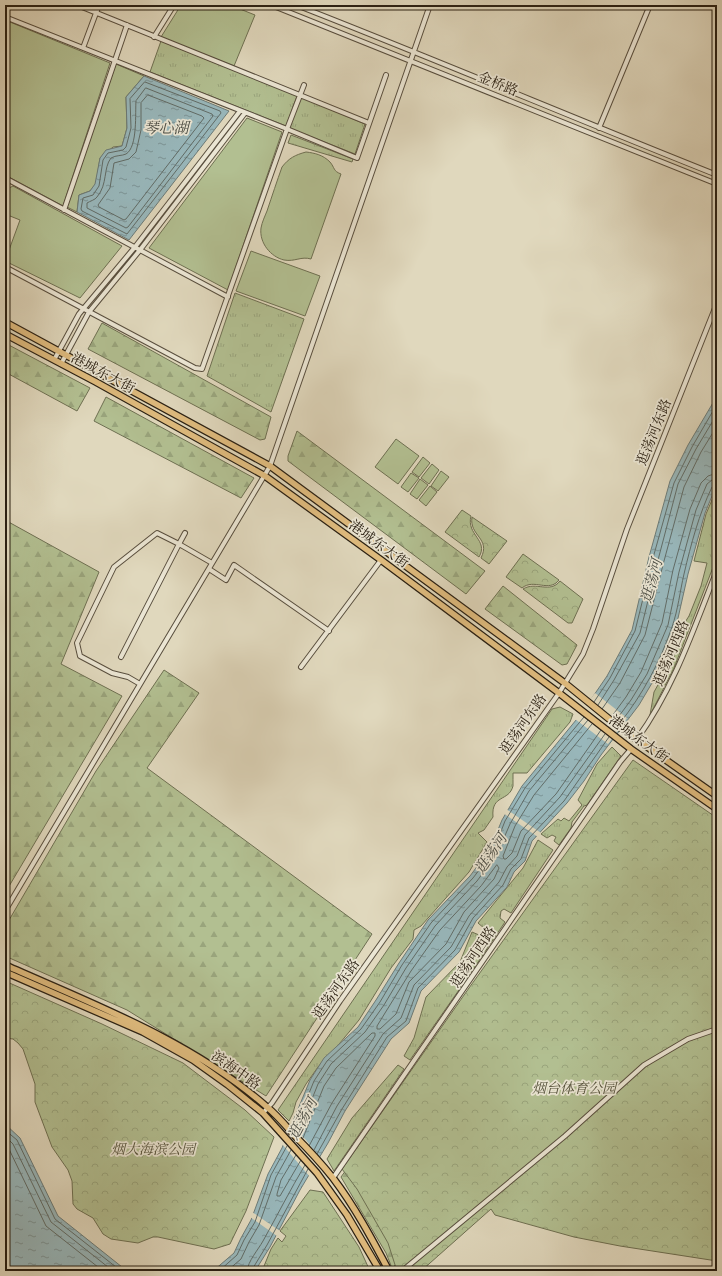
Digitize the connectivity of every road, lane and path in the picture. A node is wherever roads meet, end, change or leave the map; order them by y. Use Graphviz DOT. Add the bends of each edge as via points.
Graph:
graph roads {
  1 [pos="77,5"];
  2 [pos="100,5"];
  3 [pos="174,5"];
  4 [pos="272,5"];
  5 [pos="296,5"];
  6 [pos="430,5"];
  7 [pos="650,5"];
  8 [pos="96,13"];
  9 [pos="5,17"];
  10 [pos="127,25"];
  11 [pos="154,37"];
  12 [pos="83,48"];
  13 [pos="414,52"];
  14 [pos="115,60"];
  15 [pos="411,61"];
  16 [pos="386,75"];
  17 [pos="304,85"];
  18 [pos="240,111"];
  19 [pos="245,113"];
  20 [pos="369,123"];
  21 [pos="599,128"];
  22 [pos="287,130"];
  23 [pos="717,174"];
  24 [pos="5,178"];
  25 [pos="717,184"];
  26 [pos="64,210"];
  27 [pos="135,247"];
  28 [pos="140,250"];
  29 [pos="5,267"];
  30 [pos="228,297"];
  31 [pos="717,303"];
  32 [pos="83,309"];
  33 [pos="89,312"];
  34 [pos="5,322"];
  35 [pos="5,334"];
  36 [pos="60,351"];
  37 [pos="66,354"];
  38 [pos="54,360"];
  39 [pos="61,364"];
  40 [pos="270,466"];
  41 [pos="265,476"];
  42 [pos="185,533"];
  43 [pos="179,544"];
  44 [pos="381,560"];
  45 [pos="212,563"];
  46 [pos="209,569"];
  47 [pos="717,570"];
  48 [pos="468,613"];
  49 [pos="462,621"];
  50 [pos="328,631"];
  51 [pos="121,657"];
  52 [pos="301,667"];
  53 [pos="140,684"];
  54 [pos="566,684"];
  55 [pos="559,693"];
  56 [pos="638,739"];
  57 [pos="631,748"];
  58 [pos="717,796"];
  59 [pos="717,809"];
  60 [pos="5,911"];
  61 [pos="5,965"];
  62 [pos="5,972"];
  63 [pos="717,1029"];
  64 [pos="268,1107"];
  65 [pos="263,1113"];
  66 [pos="333,1178"];
  67 [pos="380,1271"];
  68 [pos="389,1271"];
  69 [pos="402,1271"];
  1 -- 8 [label="street"];
  2 -- 8 [label="street"];
  3 -- 11 [label="street"];
  4 -- 15 [label="street, 金桥路"];
  5 -- 13 [label="street, 金桥路"];
  6 -- 13 [label="street"];
  7 -- 21 [label="street"];
  8 -- 10 [label="street"];
  8 -- 12 [label="street"];
  9 -- 12 [label="street"];
  10 -- 11 [label="street"];
  10 -- 14 [label="street"];
  11 -- 20 [label="street"];
  12 -- 14 [label="street"];
  13 -- 15 [label="street"];
  13 -- 21 [label="street, 金桥路"];
  14 -- 18 [label="street"];
  14 -- 26 [label="street"];
  15 -- 25 [label="street, 金桥路"];
  15 -- 40 [label="street"];
  16 -- 20 [label="street"];
  17 -- 22 [label="street"];
  18 -- 19 [label="street"];
  18 -- 27 [label="street"];
  19 -- 22 [label="street"];
  19 -- 28 [label="street"];
  20 -- 22 [label="street" via="357,158"];
  21 -- 23 [label="street, 金桥路"];
  22 -- 30 [label="street"];
  24 -- 26 [label="street"];
  26 -- 27 [label="street"];
  27 -- 28 [label="street"];
  27 -- 32 [label="street"];
  28 -- 30 [label="street"];
  28 -- 33 [label="street"];
  29 -- 32 [label="street"];
  30 -- 33 [label="street" via="202,369 194,368"];
  31 -- 54 [label="street, 逛荡河东路" via="626,529 593,629 583,654"];
  32 -- 33 [label="street"];
  32 -- 36 [label="street"];
  33 -- 37 [label="street"];
  34 -- 36 [label="main road, 港城东大街"];
  35 -- 38 [label="main road, 港城东大街"];
  36 -- 37 [label="main road, 港城东大街"];
  36 -- 38 [label="street"];
  37 -- 39 [label="street"];
  37 -- 40 [label="main road, 港城东大街"];
  38 -- 39 [label="main road, 港城东大街"];
  39 -- 41 [label="main road, 港城东大街"];
  40 -- 41 [label="street"];
  40 -- 48 [label="main road, 港城东大街"];
  41 -- 44 [label="main road, 港城东大街"];
  41 -- 45 [label="street"];
  42 -- 43 [label="street"];
  43 -- 45 [label="street"];
  43 -- 51 [label="street"];
  43 -- 53 [label="street" via="157,533 114,567 77,643 80,656"];
  44 -- 49 [label="main road, 港城东大街"];
  44 -- 50 [label="street"];
  45 -- 46 [label="street"];
  46 -- 50 [label="street" via="226,580 234,565"];
  46 -- 53 [label="street"];
  47 -- 56 [label="street, 逛荡河西路" via="665,696"];
  48 -- 49 [label="main road"];
  48 -- 54 [label="main road, 港城东大街"];
  49 -- 55 [label="main road, 港城东大街"];
  50 -- 52 [label="street"];
  53 -- 60 [label="street"];
  54 -- 55 [label="street, 逛荡河东路"];
  54 -- 56 [label="main road, 港城东大街"];
  55 -- 57 [label="main road, 港城东大街"];
  55 -- 64 [label="street, 逛荡河东路" via="340,1001"];
  56 -- 58 [label="main road, 港城东大街"];
  57 -- 59 [label="main road, 港城东大街"];
  57 -- 66 [label="street, 逛荡河西路"];
  61 -- 64 [label="main road, 滨海中路" via="145,1028 196,1056"];
  62 -- 65 [label="main road, 滨海中路" via="143,1032 193,1060"];
  63 -- 69 [label="street" via="688,1039 644,1065 565,1136"];
  64 -- 65 [label="street, 逛荡河东路"];
  64 -- 66 [label="main road, 滨海中路"];
  65 -- 67 [label="main road, 滨海中路" via="317,1173 347,1214"];
  66 -- 68 [label="main road, 滨海中路" via="360,1217"];
}
